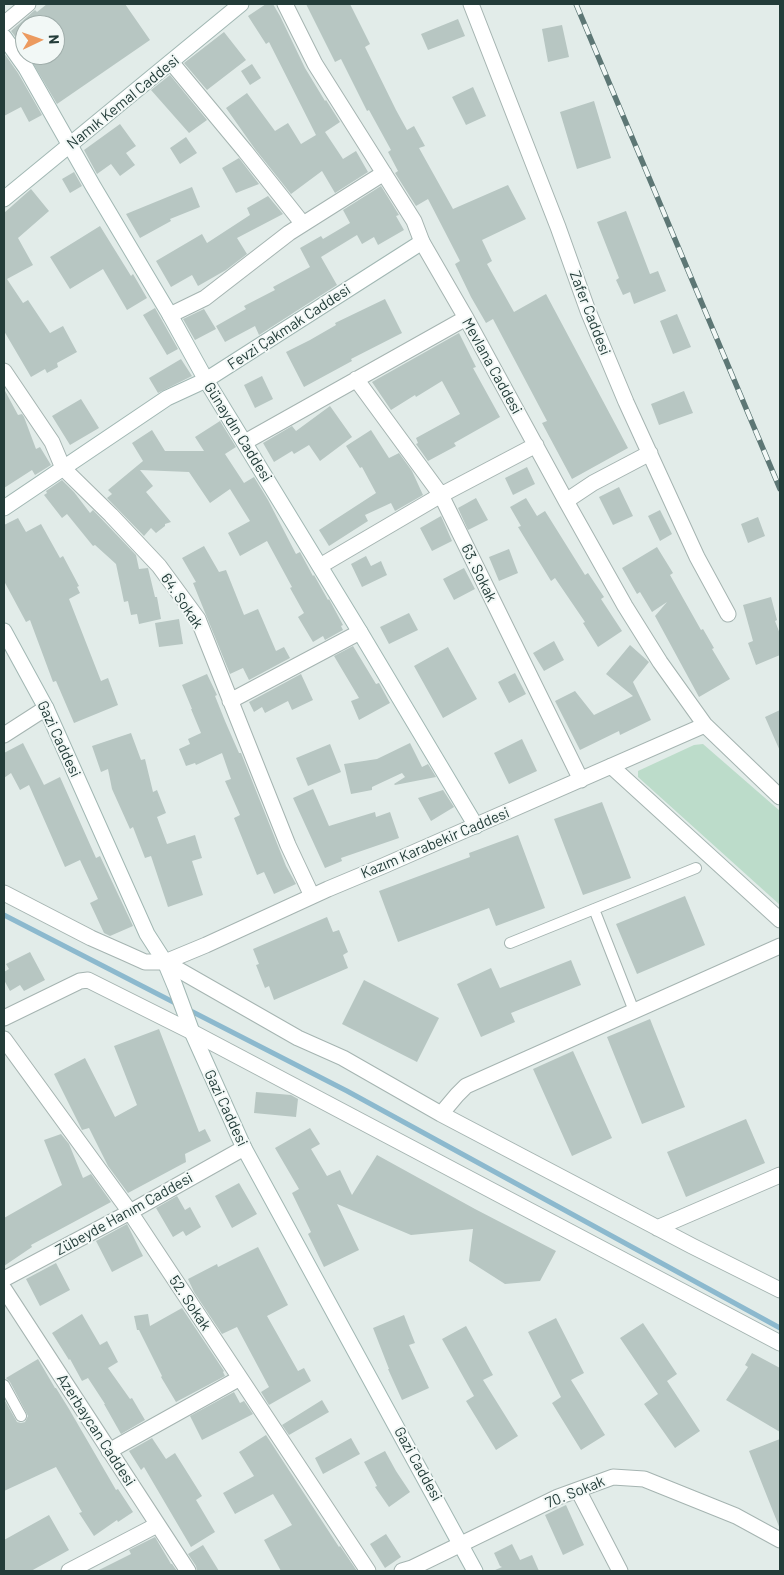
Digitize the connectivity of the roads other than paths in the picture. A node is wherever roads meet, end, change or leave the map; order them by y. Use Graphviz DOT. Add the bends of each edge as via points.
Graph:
graph roads {
  1 [pos="28,4"];
  2 [pos="241,4"];
  3 [pos="285,4"];
  4 [pos="471,4"];
  5 [pos="4,24"];
  6 [pos="4,37"];
  7 [pos="171,62"];
  8 [pos="70,145"];
  9 [pos="384,173"];
  10 [pos="4,199"];
  11 [pos="302,224"];
  12 [pos="422,242"];
  13 [pos="170,315"];
  14 [pos="466,318"];
  15 [pos="4,370"];
  16 [pos="356,379"];
  17 [pos="206,380"];
  18 [pos="245,442"];
  19 [pos="536,445"];
  20 [pos="650,453"];
  21 [pos="63,468"];
  22 [pos="441,495"];
  23 [pos="566,501"];
  24 [pos="4,508"];
  25 [pos="320,566"];
  26 [pos="728,614"];
  27 [pos="4,631"];
  28 [pos="360,632"];
  29 [pos="230,701"];
  30 [pos="46,708"];
  31 [pos="705,725"];
  32 [pos="4,735"];
  33 [pos="611,766"];
  34 [pos="581,780"];
  35 [pos="780,797"];
  36 [pos="476,826"];
  37 [pos="696,868"];
  38 [pos="4,893"];
  39 [pos="312,896"];
  40 [pos="594,909"];
  41 [pos="780,920"];
  42 [pos="510,943"];
  43 [pos="780,946"];
  44 [pos="164,962"];
  45 [pos="634,1011"];
  46 [pos="4,1018"];
  47 [pos="192,1032"];
  48 [pos="4,1040"];
  49 [pos="442,1114"];
  50 [pos="244,1148"];
  51 [pos="780,1175"];
  52 [pos="130,1212"];
  53 [pos="657,1228"];
  54 [pos="4,1279"];
  55 [pos="4,1289"];
  56 [pos="780,1290"];
  57 [pos="780,1343"];
  58 [pos="240,1378"];
  59 [pos="4,1385"];
  60 [pos="21,1416"];
  61 [pos="109,1451"];
  62 [pos="578,1490"];
  63 [pos="157,1525"];
  64 [pos="780,1540"];
  65 [pos="461,1543"];
  66 [pos="69,1571"];
  67 [pos="188,1571"];
  68 [pos="368,1571"];
  69 [pos="402,1571"];
  70 [pos="475,1571"];
  71 [pos="620,1571"];
  1 -- 5 [label="street"];
  2 -- 7 [label="street, Namık Kemal Caddesi"];
  3 -- 9 [label="street, Mevlana Caddesi" via="315,64"];
  4 -- 20 [label="street, Zafer Caddesi" via="588,311"];
  6 -- 8 [label="street, Günaydın Caddesi" via="26,68"];
  7 -- 8 [label="street, Namık Kemal Caddesi"];
  7 -- 11 [label="street"];
  8 -- 10 [label="street, Namık Kemal Caddesi"];
  8 -- 13 [label="street, Günaydın Caddesi"];
  9 -- 11 [label="street"];
  9 -- 12 [label="street, Mevlana Caddesi" via="414,221"];
  11 -- 13 [label="street" via="205,298"];
  12 -- 14 [label="street, Mevlana Caddesi"];
  12 -- 17 [label="street, Fevzi Çakmak Caddesi"];
  13 -- 17 [label="street, Günaydın Caddesi"];
  14 -- 16 [label="street"];
  14 -- 19 [label="street, Mevlana Caddesi"];
  15 -- 21 [label="street, 64. Sokak" via="52,442"];
  16 -- 18 [label="street"];
  16 -- 22 [label="street, 63. Sokak"];
  17 -- 18 [label="street, Günaydın Caddesi"];
  17 -- 21 [label="street, Fevzi Çakmak Caddesi" via="167,398"];
  18 -- 25 [label="street, Günaydın Caddesi"];
  19 -- 22 [label="street"];
  19 -- 23 [label="street, Mevlana Caddesi"];
  20 -- 23 [label="street"];
  20 -- 26 [label="street, Zafer Caddesi" via="697,556"];
  21 -- 24 [label="street, Fevzi Çakmak Caddesi"];
  21 -- 29 [label="street, 64. Sokak" via="159,566 198,619"];
  22 -- 25 [label="street"];
  22 -- 34 [label="street, 63. Sokak"];
  23 -- 31 [label="street, Mevlana Caddesi" via="630,614"];
  25 -- 28 [label="street, Günaydın Caddesi"];
  27 -- 30 [label="street, Gazi Caddesi"];
  28 -- 29 [label="street"];
  28 -- 36 [label="street, Günaydın Caddesi"];
  29 -- 39 [label="street, 64. Sokak"];
  30 -- 32 [label="street"];
  30 -- 44 [label="street, Gazi Caddesi" via="147,934"];
  31 -- 33 [label="street, Kazım Karabekir Caddesi"];
  31 -- 35 [label="street, Mevlana Caddesi"];
  33 -- 34 [label="street, Kazım Karabekir Caddesi"];
  33 -- 41 [label="street"];
  34 -- 36 [label="street, Kazım Karabekir Caddesi"];
  36 -- 39 [label="street, Kazım Karabekir Caddesi"];
  37 -- 40 [label="lane"];
  38 -- 44 [label="street" via="145,962"];
  39 -- 44 [label="street, Kazım Karabekir Caddesi"];
  40 -- 42 [label="lane"];
  40 -- 45 [label="lane"];
  43 -- 45 [label="street"];
  44 -- 47 [label="street, Gazi Caddesi"];
  44 -- 49 [label="street"];
  45 -- 49 [label="street" via="466,1086"];
  46 -- 47 [label="street" via="88,980"];
  47 -- 50 [label="street, Gazi Caddesi"];
  47 -- 57 [label="street"];
  48 -- 52 [label="street, 52. Sokak"];
  49 -- 53 [label="street"];
  50 -- 52 [label="street, Zübeyde Hanım Caddesi"];
  50 -- 65 [label="street, Gazi Caddesi"];
  51 -- 53 [label="street"];
  52 -- 54 [label="street, Zübeyde Hanım Caddesi"];
  52 -- 58 [label="street, 52. Sokak"];
  53 -- 56 [label="street"];
  55 -- 61 [label="street, Azerbaycan Caddesi"];
  58 -- 61 [label="street"];
  58 -- 68 [label="street, 52. Sokak"];
  59 -- 60 [label="lane"];
  61 -- 63 [label="street, Azerbaycan Caddesi"];
  62 -- 64 [label="street, 70. Sokak" via="613,1477 644,1479 736,1516"];
  62 -- 65 [label="street, 70. Sokak"];
  62 -- 71 [label="street"];
  63 -- 66 [label="street"];
  63 -- 67 [label="street, Azerbaycan Caddesi"];
  65 -- 69 [label="street, 70. Sokak"];
  65 -- 70 [label="street, Gazi Caddesi"];
}
